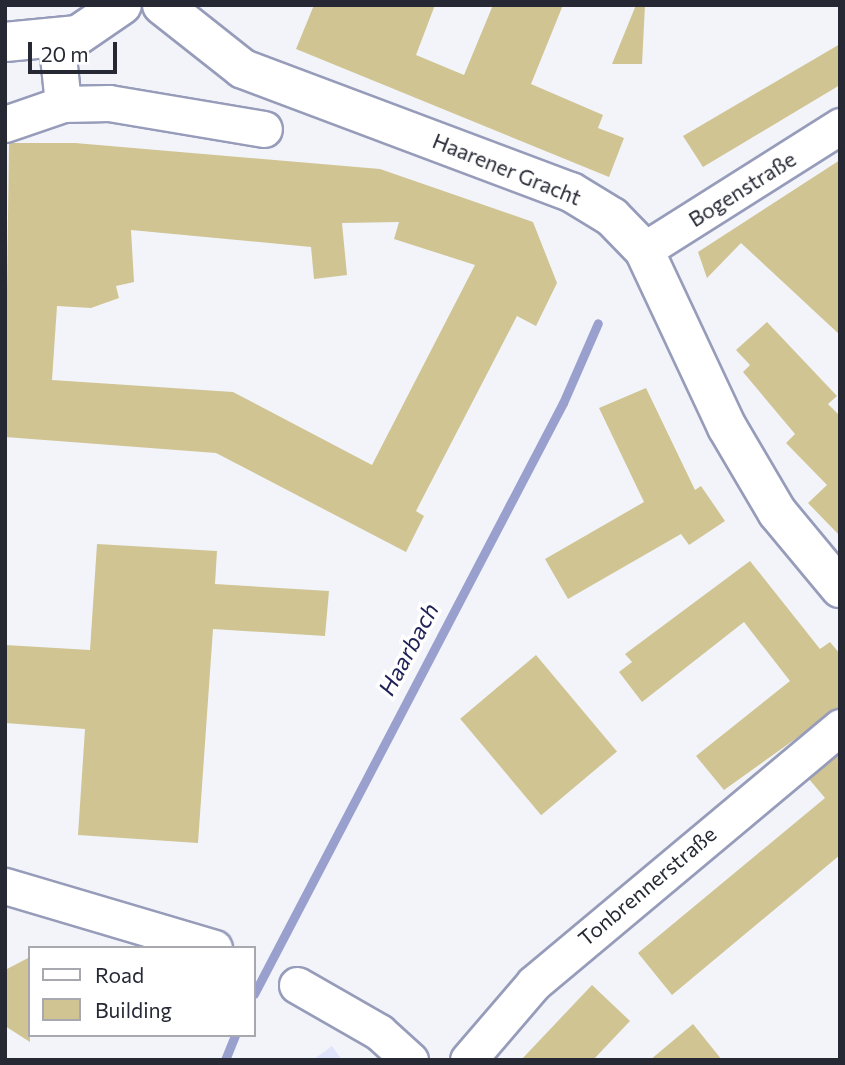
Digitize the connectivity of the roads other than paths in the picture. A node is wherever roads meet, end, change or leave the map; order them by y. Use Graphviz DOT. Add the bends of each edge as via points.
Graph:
graph roads {
  1 [pos="122,5"];
  2 [pos="162,5"];
  3 [pos="57,37"];
  4 [pos="5,42"];
  5 [pos="63,104"];
  6 [pos="5,124"];
  7 [pos="840,127"];
  8 [pos="264,129"];
  9 [pos="644,250"];
  10 [pos="840,588"];
  11 [pos="840,727"];
  12 [pos="5,886"];
  13 [pos="207,946"];
  14 [pos="297,985"];
  15 [pos="410,1060"];
  16 [pos="468,1060"];
  1 -- 3 [label="main road" via="90,29"];
  2 -- 9 [label="main road, Haarener Gracht" via="243,69 571,192 612,217"];
  3 -- 4 [label="main road"];
  3 -- 5 [label="street"];
  5 -- 6 [label="street"];
  5 -- 8 [label="street" via="166,109"];
  7 -- 9 [label="street, Bogenstraße"];
  9 -- 10 [label="main road, Haarener Gracht" via="727,427 777,512"];
  11 -- 16 [label="street, Tonbrennerstraße" via="534,984"];
  12 -- 13 [label="street"];
  14 -- 15 [label="street" via="379,1032"];
}
